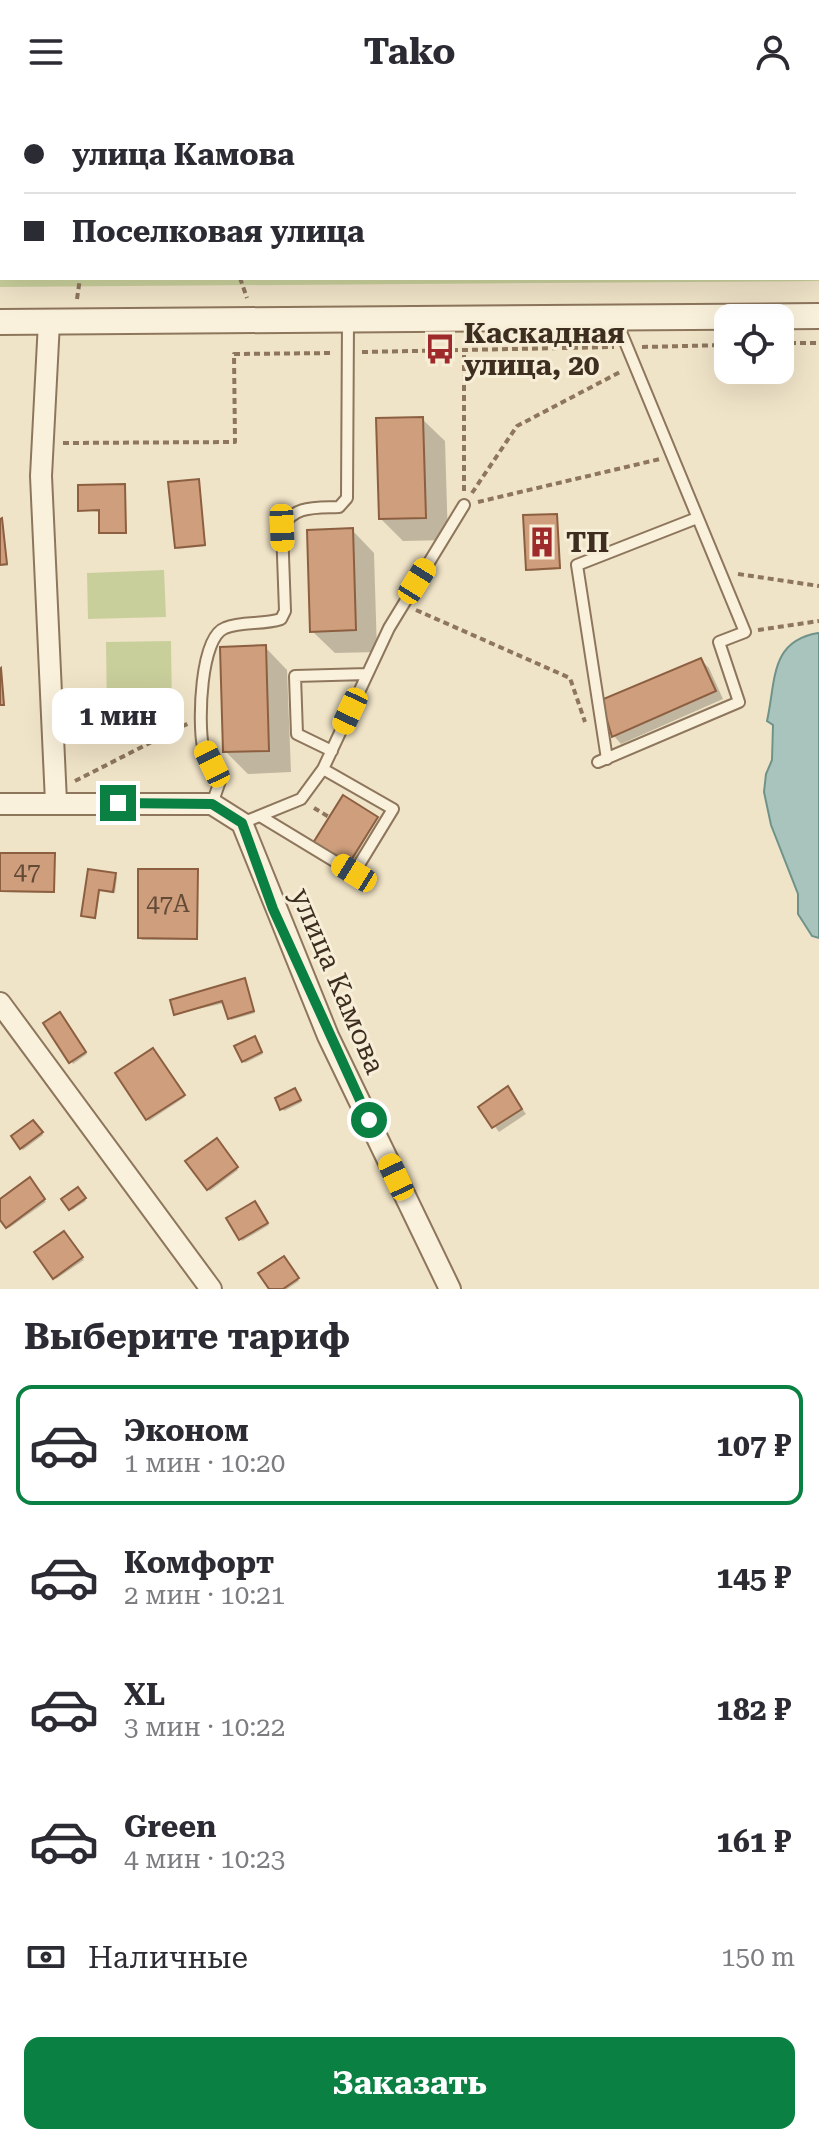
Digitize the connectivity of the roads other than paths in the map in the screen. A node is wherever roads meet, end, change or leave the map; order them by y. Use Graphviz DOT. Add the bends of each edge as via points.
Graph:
graph roads {
  1 [pos="819,316"];
  2 [pos="616,320"];
  3 [pos="348,321"];
  4 [pos="0,322"];
  5 [pos="49,322"];
  6 [pos="464,505"];
  7 [pos="697,518"];
  8 [pos="367,674"];
  9 [pos="332,751"];
  10 [pos="323,769"];
  11 [pos="56,796"];
  12 [pos="0,804"];
  13 [pos="212,804"];
  14 [pos="251,820"];
  15 [pos="0,1003"];
  16 [pos="211,1289"];
  17 [pos="450,1289"];
  1 -- 2 [label="street"];
  2 -- 3 [label="street"];
  2 -- 7 [label="lane"];
  3 -- 5 [label="street"];
  3 -- 13 [label="lane" via="347,498 339,507 299,509 287,517 282,528 281,619 224,628 212,639 206,653 203,716 203,747 220,781"];
  4 -- 5 [label="street"];
  5 -- 11 [label="street" via="41,443"];
  6 -- 8 [label="lane" via="402,604"];
  7 -- 7 [label="lane" via="745,632 719,642 739,702 603,760 577,565"];
  8 -- 9 [label="lane"];
  8 -- 9 [label="lane" via="295,676 297,734"];
  9 -- 10 [label="lane"];
  10 -- 14 [label="lane" via="301,799"];
  10 -- 14 [label="lane" via="393,809 354,873"];
  11 -- 12 [label="street"];
  11 -- 13 [label="street"];
  13 -- 14 [label="street"];
  14 -- 17 [label="street, улица Камова" via="328,1036"];
  15 -- 16 [label="street"];
}
